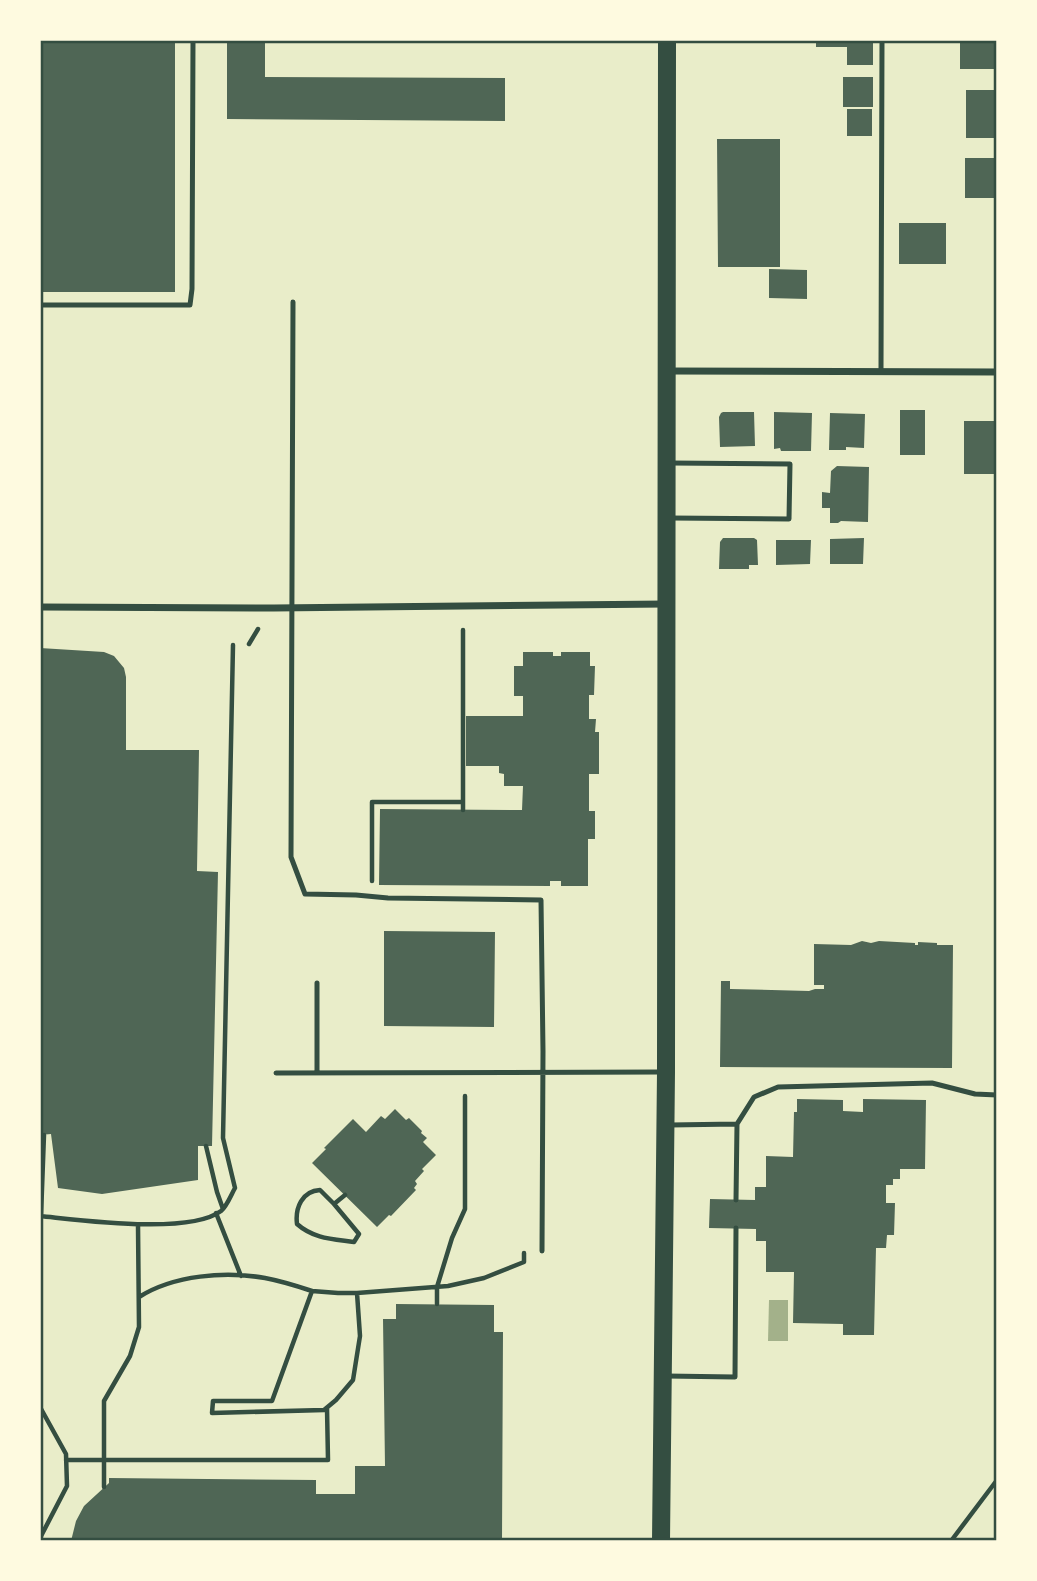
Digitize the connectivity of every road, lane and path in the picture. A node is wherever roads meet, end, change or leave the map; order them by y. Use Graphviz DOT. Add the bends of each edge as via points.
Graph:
graph roads {
  1 [pos="193,40"];
  2 [pos="667,40"];
  3 [pos="882,40"];
  4 [pos="293,302"];
  5 [pos="40,305"];
  6 [pos="667,371"];
  7 [pos="881,371"];
  8 [pos="997,372"];
  9 [pos="667,463"];
  10 [pos="667,518"];
  11 [pos="666,604"];
  12 [pos="40,607"];
  13 [pos="293,608"];
  14 [pos="258,629"];
  15 [pos="463,630"];
  16 [pos="233,645"];
  17 [pos="249,645"];
  18 [pos="463,802"];
  19 [pos="463,810"];
  20 [pos="372,897"];
  21 [pos="317,982"];
  22 [pos="543,1072"];
  23 [pos="666,1072"];
  24 [pos="276,1073"];
  25 [pos="317,1073"];
  26 [pos="997,1095"];
  27 [pos="465,1096"];
  28 [pos="737,1124"];
  29 [pos="665,1125"];
  30 [pos="44,1135"];
  31 [pos="206,1146"];
  32 [pos="345,1195"];
  33 [pos="736,1200"];
  34 [pos="334,1204"];
  35 [pos="223,1210"];
  36 [pos="216,1213"];
  37 [pos="40,1216"];
  38 [pos="138,1225"];
  39 [pos="736,1228"];
  40 [pos="524,1249"];
  41 [pos="542,1251"];
  42 [pos="241,1276"];
  43 [pos="437,1287"];
  44 [pos="313,1291"];
  45 [pos="357,1293"];
  46 [pos="139,1297"];
  47 [pos="437,1304"];
  48 [pos="663,1376"];
  49 [pos="40,1407"];
  50 [pos="327,1407"];
  51 [pos="66,1460"];
  52 [pos="104,1460"];
  53 [pos="997,1480"];
  54 [pos="104,1487"];
  55 [pos="41,1537"];
  56 [pos="661,1541"];
  57 [pos="951,1541"];
  1 -- 5 [label="lane" via="190,305"];
  2 -- 6 [label="main road"];
  3 -- 7 [label="lane"];
  4 -- 13 [label="lane"];
  6 -- 7 [label="street"];
  6 -- 9 [label="main road"];
  7 -- 8 [label="street"];
  9 -- 10 [label="main road"];
  9 -- 10 [label="lane" via="790,464 789,519"];
  10 -- 11 [label="main road"];
  11 -- 13 [label="street"];
  11 -- 23 [label="main road"];
  12 -- 13 [label="street"];
  13 -- 20 [label="lane" via="291,857 305,894"];
  14 -- 17 [label="path"];
  15 -- 18 [label="path"];
  16 -- 35 [label="path" via="223,1139 235,1188"];
  18 -- 19 [label="path"];
  18 -- 20 [label="path" via="372,802"];
  20 -- 22 [label="lane" via="541,900"];
  21 -- 25 [label="lane"];
  22 -- 23 [label="lane"];
  22 -- 25 [label="lane"];
  22 -- 41 [label="lane"];
  23 -- 29 [label="main road"];
  24 -- 25 [label="lane"];
  26 -- 28 [label="lane" via="933,1083 778,1087 754,1097"];
  27 -- 43 [label="path" via="465,1209"];
  28 -- 29 [label="lane"];
  28 -- 33 [label="lane"];
  29 -- 48 [label="main road"];
  30 -- 37 [label="path"];
  31 -- 35 [label="path"];
  32 -- 34 [label="path"];
  34 -- 34 [label="path" via="359,1234 354,1242 328,1240 297,1224 302,1198 313,1191 320,1190"];
  35 -- 36 [label="path"];
  36 -- 38 [label="path" via="200,1221"];
  36 -- 42 [label="path"];
  37 -- 38 [label="path"];
  38 -- 46 [label="path"];
  39 -- 48 [label="lane" via="735,1377"];
  40 -- 43 [label="path" via="524,1262 484,1278"];
  42 -- 44 [label="path"];
  42 -- 46 [label="path" via="224,1274 169,1283"];
  43 -- 45 [label="path"];
  43 -- 47 [label="path"];
  44 -- 45 [label="path"];
  44 -- 50 [label="path" via="272,1401 213,1401 212,1413"];
  45 -- 50 [label="path" via="360,1336 353,1380"];
  46 -- 52 [label="path" via="139,1327 130,1356 104,1401"];
  48 -- 56 [label="main road"];
  49 -- 51 [label="path"];
  50 -- 52 [label="path" via="328,1460"];
  51 -- 52 [label="path"];
  51 -- 55 [label="path" via="67,1486"];
  52 -- 54 [label="path"];
  53 -- 57 [label="path"];
}
